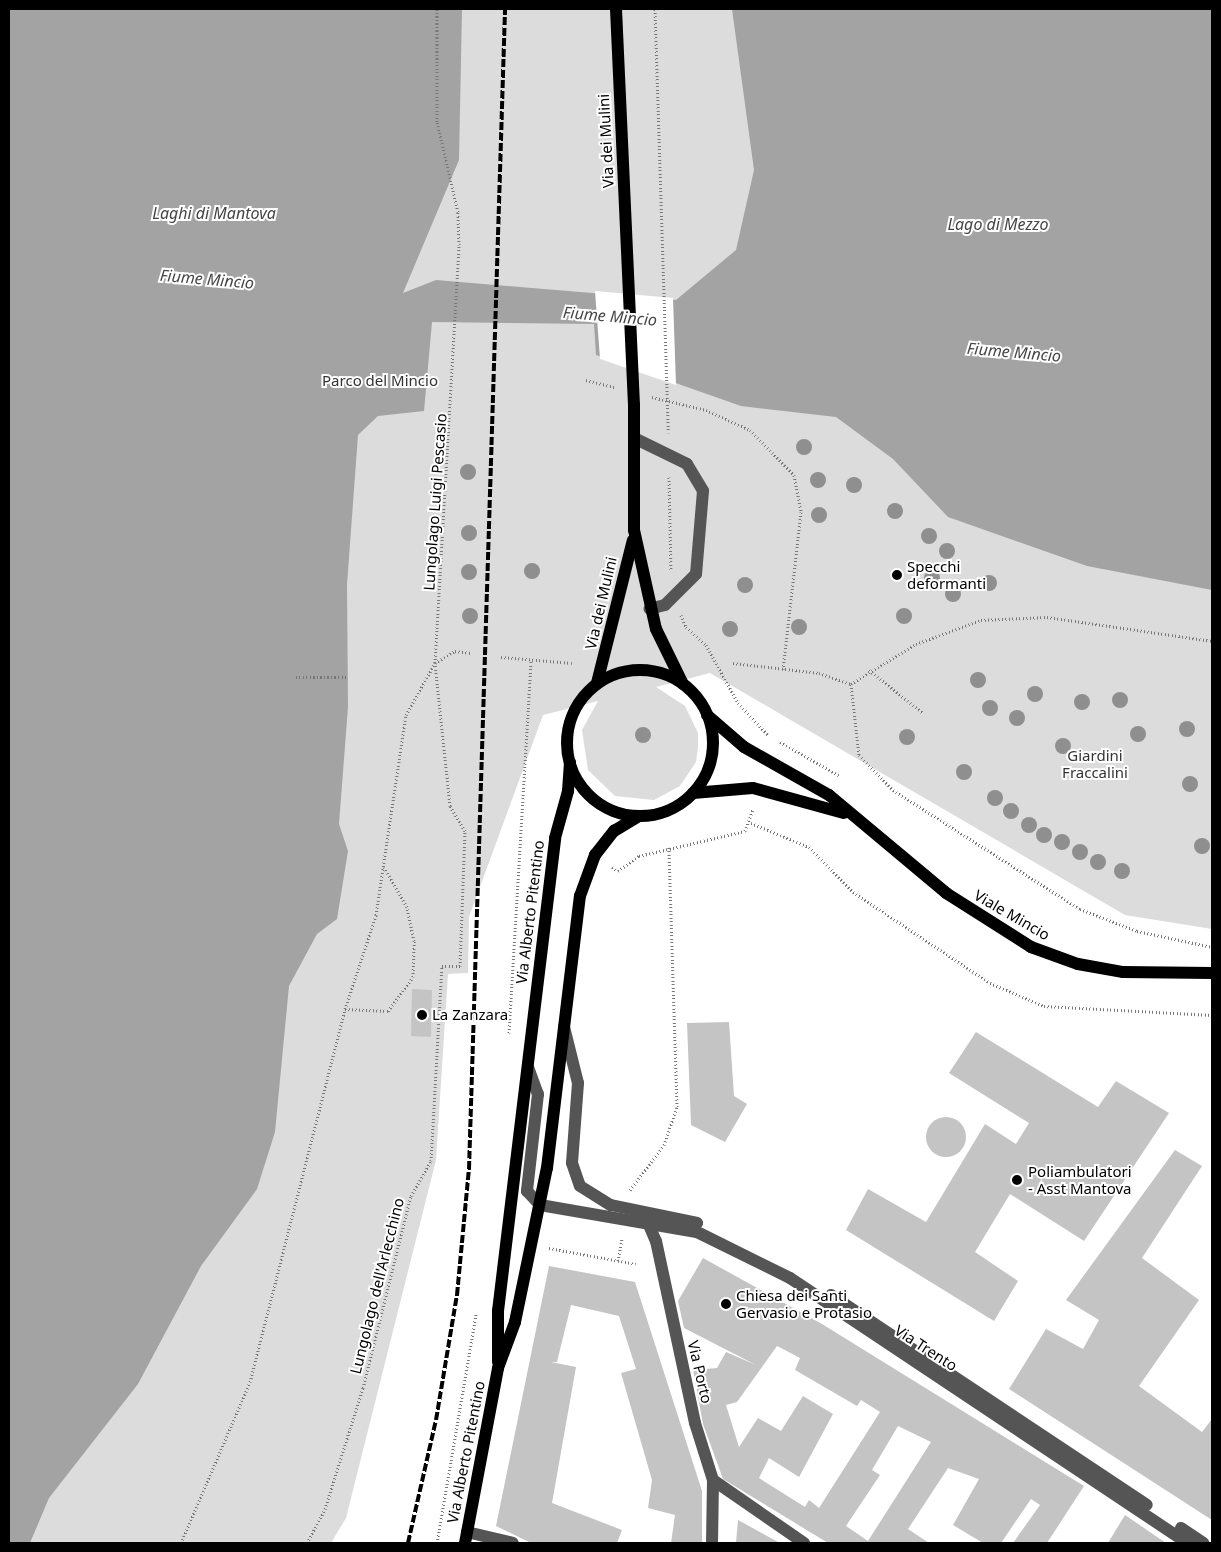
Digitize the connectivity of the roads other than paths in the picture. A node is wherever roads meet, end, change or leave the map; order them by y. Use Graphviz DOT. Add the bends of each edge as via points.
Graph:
graph roads {
  1 [pos="616,9"];
  2 [pos="634,438"];
  3 [pos="634,530"];
  4 [pos="649,609"];
  5 [pos="598,683"];
  6 [pos="683,684"];
  7 [pos="707,715"];
  8 [pos="570,762"];
  9 [pos="693,793"];
  10 [pos="639,816"];
  11 [pos="852,817"];
  12 [pos="1212,973"];
  13 [pos="564,1027"];
  14 [pos="528,1067"];
  15 [pos="580,1186"];
  16 [pos="540,1205"];
  17 [pos="645,1216"];
  18 [pos="498,1368"];
  19 [pos="713,1480"];
  20 [pos="466,1538"];
  21 [pos="513,1543"];
  22 [pos="712,1543"];
  23 [pos="804,1543"];
  24 [pos="1188,1543"];
  25 [pos="1203,1543"];
  1 -- 2 [label="main road, Via dei Mulini"];
  2 -- 3 [label="main road, Via dei Mulini"];
  2 -- 4 [label="street" via="687,464 703,491 696,574 665,605"];
  3 -- 4 [label="main road, Via dei Mulini"];
  3 -- 5 [label="main road, Via dei Mulini"];
  4 -- 6 [label="main road, Via dei Mulini" via="664,653"];
  5 -- 6 [label="main road" via="644,670"];
  5 -- 8 [label="main road, Via dei Mulini" via="575,708 569,724"];
  6 -- 7 [label="main road, Via dei Mulini"];
  7 -- 9 [label="main road, Via dei Mulini" via="713,749 709,767"];
  7 -- 11 [label="main road, Viale Mincio" via="730,737 822,791"];
  8 -- 10 [label="main road, Via dei Mulini" via="575,778 599,803"];
  8 -- 14 [label="main road, Via Alberto Pitentino" via="568,791 555,838"];
  9 -- 10 [label="main road, Via dei Mulini" via="667,811"];
  9 -- 11 [label="main road, Viale Mincio" via="760,788"];
  10 -- 13 [label="main road, Via Alberto Pitentino" via="614,831 595,855 580,896"];
  11 -- 12 [label="main road, Viale Mincio" via="946,894 1031,948 1078,964 1123,972"];
  13 -- 15 [label="street, Via Alberto Pitentino" via="578,1083 572,1163"];
  13 -- 16 [label="main road, Via Alberto Pitentino"];
  14 -- 16 [label="street, Via Alberto Pitentino" via="538,1094 527,1191"];
  14 -- 18 [label="main road, Via Alberto Pitentino" via="498,1312"];
  15 -- 17 [label="street, Via Trento" via="598,1200"];
  16 -- 17 [label="street, Via Trento"];
  16 -- 18 [label="main road, Via Alberto Pitentino" via="515,1322"];
  17 -- 19 [label="street, Via Porto" via="695,1423"];
  17 -- 24 [label="street, Via Trento" via="697,1232 790,1278"];
  17 -- 25 [label="street, Via Trento" via="700,1224 794,1270"];
  18 -- 20 [label="main road, Via Alberto Pitentino"];
  19 -- 22 [label="street, Via Porto"];
  19 -- 23 [label="street"];
  20 -- 21 [label="street"];
}
